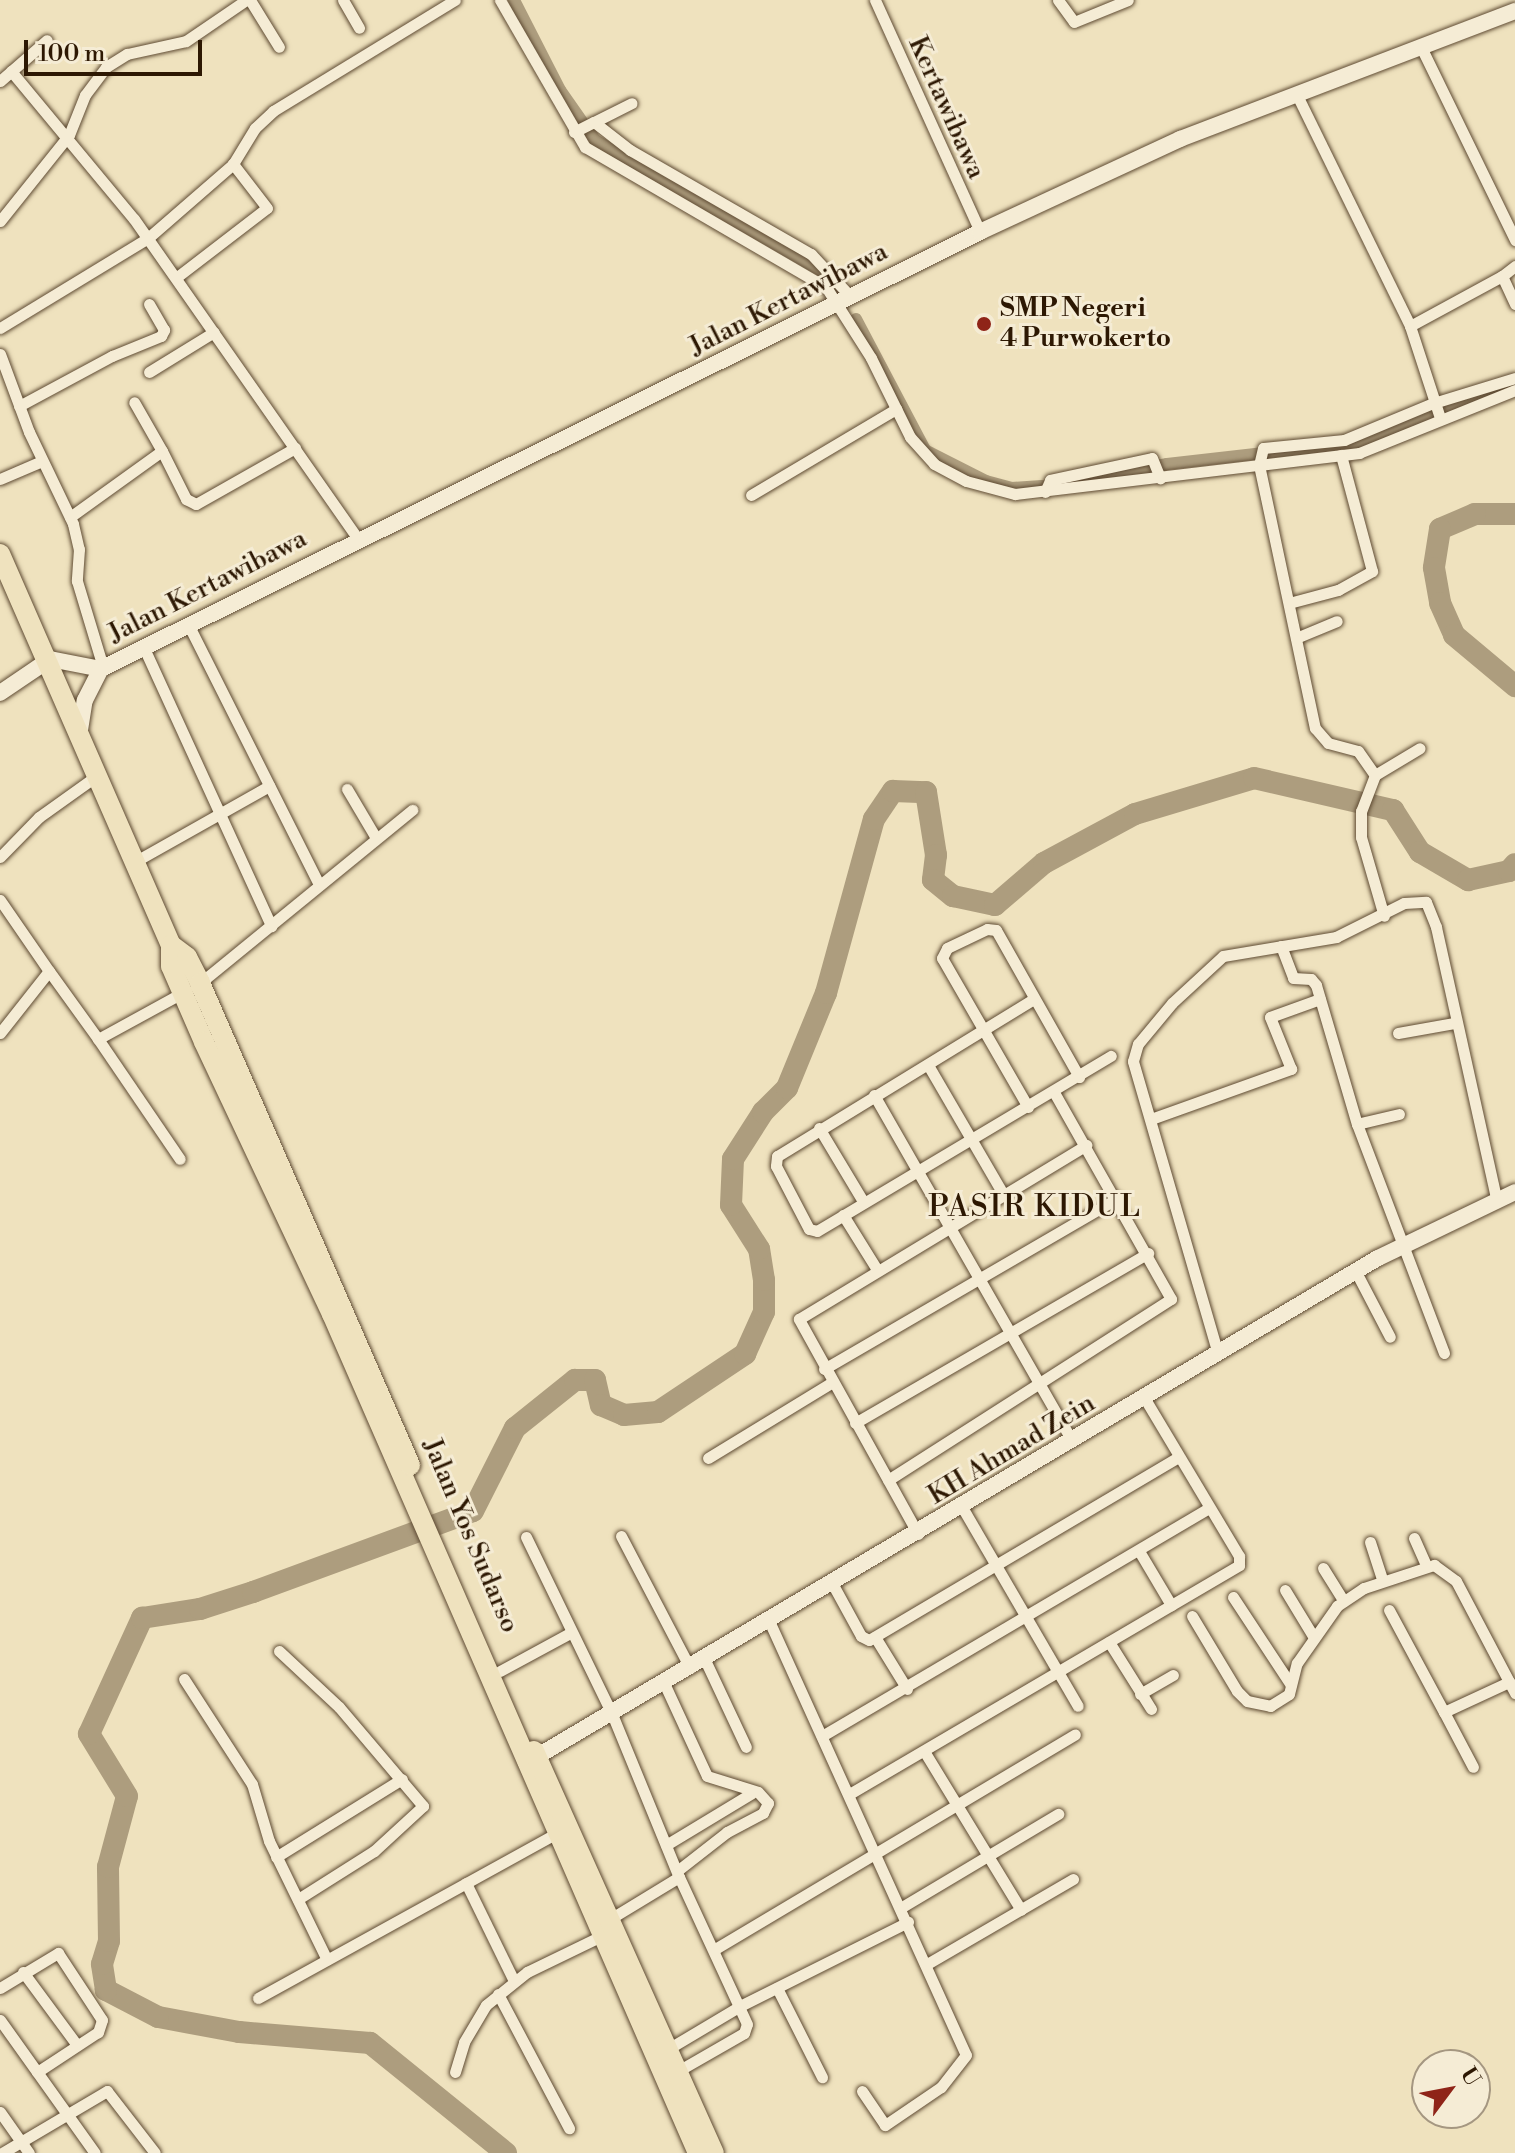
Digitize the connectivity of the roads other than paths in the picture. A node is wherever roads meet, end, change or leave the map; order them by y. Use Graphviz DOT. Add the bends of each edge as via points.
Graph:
graph roads {
  1 [pos="248,0"];
  2 [pos="343,0"];
  3 [pos="455,0"];
  4 [pos="500,0"];
  5 [pos="875,0"];
  6 [pos="1058,0"];
  7 [pos="1128,0"];
  8 [pos="1515,11"];
  9 [pos="359,28"];
  10 [pos="47,40"];
  11 [pos="279,47"];
  12 [pos="1421,47"];
  13 [pos="11,71"];
  14 [pos="0,81"];
  15 [pos="1296,93"];
  16 [pos="632,103"];
  17 [pos="582,128"];
  18 [pos="69,135"];
  19 [pos="233,164"];
  20 [pos="0,221"];
  21 [pos="980,232"];
  22 [pos="148,238"];
  23 [pos="1515,240"];
  24 [pos="783,246"];
  25 [pos="1515,266"];
  26 [pos="1502,276"];
  27 [pos="177,277"];
  28 [pos="846,300"];
  29 [pos="149,304"];
  30 [pos="1515,304"];
  31 [pos="1410,326"];
  32 [pos="0,328"];
  33 [pos="214,332"];
  34 [pos="0,354"];
  35 [pos="149,372"];
  36 [pos="1515,378"];
  37 [pos="1515,390"];
  38 [pos="134,402"];
  39 [pos="19,406"];
  40 [pos="896,409"];
  41 [pos="1436,410"];
  42 [pos="295,448"];
  43 [pos="162,451"];
  44 [pos="1341,455"];
  45 [pos="1260,458"];
  46 [pos="42,461"];
  47 [pos="1158,469"];
  48 [pos="0,479"];
  49 [pos="1046,488"];
  50 [pos="751,495"];
  51 [pos="70,517"];
  52 [pos="358,539"];
  53 [pos="0,554"];
  54 [pos="5,577"];
  55 [pos="1289,603"];
  56 [pos="1337,621"];
  57 [pos="188,624"];
  58 [pos="1296,638"];
  59 [pos="144,648"];
  60 [pos="50,659"];
  61 [pos="102,668"];
  62 [pos="0,693"];
  63 [pos="80,730"];
  64 [pos="1420,748"];
  65 [pos="99,774"];
  66 [pos="1375,775"];
  67 [pos="269,786"];
  68 [pos="347,789"];
  69 [pos="412,810"];
  70 [pos="219,815"];
  71 [pos="376,838"];
  72 [pos="0,857"];
  73 [pos="136,861"];
  74 [pos="319,884"];
  75 [pos="0,900"];
  76 [pos="1384,916"];
  77 [pos="271,926"];
  78 [pos="1281,946"];
  79 [pos="49,971"];
  80 [pos="191,988"];
  81 [pos="1320,999"];
  82 [pos="1032,1000"];
  83 [pos="1454,1023"];
  84 [pos="982,1031"];
  85 [pos="0,1033"];
  86 [pos="1398,1033"];
  87 [pos="98,1039"];
  88 [pos="1111,1056"];
  89 [pos="928,1065"];
  90 [pos="1079,1077"];
  91 [pos="1054,1092"];
  92 [pos="874,1095"];
  93 [pos="1028,1107"];
  94 [pos="1399,1114"];
  95 [pos="1151,1119"];
  96 [pos="1357,1124"];
  97 [pos="819,1128"];
  98 [pos="972,1141"];
  99 [pos="1086,1145"];
  100 [pos="180,1159"];
  101 [pos="917,1172"];
  102 [pos="1515,1192"];
  103 [pos="1003,1194"];
  104 [pos="1118,1198"];
  105 [pos="1496,1198"];
  106 [pos="864,1203"];
  107 [pos="843,1215"];
  108 [pos="948,1225"];
  109 [pos="1402,1246"];
  110 [pos="1148,1253"];
  111 [pos="876,1268"];
  112 [pos="1356,1272"];
  113 [pos="980,1281"];
  114 [pos="1008,1335"];
  115 [pos="1390,1337"];
  116 [pos="1444,1353"];
  117 [pos="1218,1354"];
  118 [pos="824,1369"];
  119 [pos="831,1383"];
  120 [pos="1037,1387"];
  121 [pos="1144,1397"];
  122 [pos="855,1423"];
  123 [pos="1072,1441"];
  124 [pos="1178,1457"];
  125 [pos="708,1458"];
  126 [pos="888,1480"];
  127 [pos="962,1507"];
  128 [pos="1209,1508"];
  129 [pos="918,1534"];
  130 [pos="621,1536"];
  131 [pos="526,1537"];
  132 [pos="1414,1538"];
  133 [pos="1370,1542"];
  134 [pos="1139,1551"];
  135 [pos="1426,1565"];
  136 [pos="994,1566"];
  137 [pos="1323,1568"];
  138 [pos="1382,1580"];
  139 [pos="832,1583"];
  140 [pos="456,1586"];
  141 [pos="1285,1590"];
  142 [pos="1233,1597"];
  143 [pos="1344,1601"];
  144 [pos="1171,1605"];
  145 [pos="1389,1610"];
  146 [pos="1192,1616"];
  147 [pos="1025,1619"];
  148 [pos="770,1623"];
  149 [pos="570,1633"];
  150 [pos="1313,1636"];
  151 [pos="875,1637"];
  152 [pos="1109,1642"];
  153 [pos="279,1651"];
  154 [pos="697,1664"];
  155 [pos="500,1671"];
  156 [pos="1060,1671"];
  157 [pos="1173,1675"];
  158 [pos="184,1679"];
  159 [pos="664,1683"];
  160 [pos="1291,1685"];
  161 [pos="1513,1687"];
  162 [pos="907,1689"];
  163 [pos="1140,1694"];
  164 [pos="1078,1706"];
  165 [pos="1151,1709"];
  166 [pos="1444,1712"];
  167 [pos="612,1714"];
  168 [pos="1075,1734"];
  169 [pos="822,1736"];
  170 [pos="746,1747"];
  171 [pos="924,1751"];
  172 [pos="531,1761"];
  173 [pos="1473,1767"];
  174 [pos="402,1779"];
  175 [pos="752,1793"];
  176 [pos="851,1793"];
  177 [pos="956,1804"];
  178 [pos="1058,1814"];
  179 [pos="555,1834"];
  180 [pos="666,1845"];
  181 [pos="877,1851"];
  182 [pos="276,1857"];
  183 [pos="988,1857"];
  184 [pos="678,1874"];
  185 [pos="1073,1879"];
  186 [pos="466,1883"];
  187 [pos="298,1899"];
  188 [pos="902,1907"];
  189 [pos="1021,1910"];
  190 [pos="908,1922"];
  191 [pos="606,1928"];
  192 [pos="715,1949"];
  193 [pos="327,1960"];
  194 [pos="927,1964"];
  195 [pos="23,1972"];
  196 [pos="514,1981"];
  197 [pos="0,1988"];
  198 [pos="777,1988"];
  199 [pos="498,1994"];
  200 [pos="258,1998"];
  201 [pos="740,2006"];
  202 [pos="0,2020"];
  203 [pos="77,2045"];
  204 [pos="668,2049"];
  205 [pos="678,2071"];
  206 [pos="37,2072"];
  207 [pos="455,2072"];
  208 [pos="822,2077"];
  209 [pos="862,2091"];
  210 [pos="0,2112"];
  211 [pos="67,2112"];
  212 [pos="569,2128"];
  213 [pos="21,2141"];
  214 [pos="2,2153"];
  215 [pos="29,2153"];
  216 [pos="95,2153"];
  217 [pos="155,2153"];
  218 [pos="698,2153"];
  219 [pos="714,2153"];
  1 -- 11 [label="street"];
  1 -- 18 [label="street" via="186,41 113,60 85,95"];
  2 -- 9 [label="street"];
  3 -- 19 [label="street" via="273,111 255,128"];
  4 -- 17 [label="street"];
  5 -- 21 [label="street, Kertawibawa"];
  6 -- 7 [label="street" via="1074,22"];
  8 -- 12 [label="street, Jalan Kertawibawa"];
  10 -- 13 [label="street"];
  12 -- 15 [label="street, Jalan Kertawibawa"];
  12 -- 23 [label="street"];
  13 -- 14 [label="street"];
  13 -- 18 [label="street"];
  15 -- 21 [label="street, Jalan Kertawibawa" via="1194,133"];
  15 -- 31 [label="street"];
  16 -- 17 [label="street"];
  17 -- 24 [label="street" via="630,150"];
  17 -- 24 [label="street" via="591,153"];
  18 -- 20 [label="street"];
  18 -- 22 [label="street"];
  19 -- 22 [label="street"];
  19 -- 27 [label="street" via="267,208"];
  21 -- 28 [label="street, Jalan Kertawibawa"];
  22 -- 27 [label="street"];
  22 -- 32 [label="street"];
  24 -- 28 [label="street" via="820,283"];
  24 -- 28 [label="street" via="833,273"];
  25 -- 26 [label="street"];
  26 -- 30 [label="street"];
  26 -- 31 [label="street"];
  27 -- 33 [label="street"];
  28 -- 40 [label="street"];
  28 -- 52 [label="street, Jalan Kertawibawa"];
  29 -- 39 [label="street" via="164,330 161,336"];
  31 -- 41 [label="street"];
  33 -- 35 [label="street"];
  33 -- 42 [label="street"];
  34 -- 39 [label="street"];
  36 -- 41 [label="street"];
  37 -- 41 [label="street"];
  38 -- 43 [label="street"];
  39 -- 46 [label="street"];
  40 -- 49 [label="street" via="915,444 934,464 966,481 1015,494"];
  40 -- 50 [label="street"];
  41 -- 44 [label="street" via="1382,446"];
  41 -- 45 [label="street" via="1344,440"];
  42 -- 43 [label="street" via="196,504 186,499"];
  42 -- 52 [label="street"];
  43 -- 51 [label="street"];
  44 -- 45 [label="street"];
  44 -- 55 [label="street" via="1372,571 1338,590"];
  45 -- 47 [label="street"];
  45 -- 55 [label="street"];
  46 -- 48 [label="street"];
  46 -- 51 [label="street"];
  47 -- 49 [label="street"];
  47 -- 49 [label="street"];
  51 -- 61 [label="street" via="79,549 77,581"];
  52 -- 57 [label="street, Jalan Kertawibawa"];
  53 -- 54 [label="highway, Jalan Yos Sudarso"];
  54 -- 60 [label="highway, Jalan Yos Sudarso"];
  55 -- 58 [label="street"];
  56 -- 58 [label="street"];
  57 -- 59 [label="street, Jalan Kertawibawa"];
  57 -- 67 [label="street"];
  58 -- 66 [label="street" via="1320,738 1358,751"];
  59 -- 61 [label="street, Jalan Kertawibawa"];
  59 -- 70 [label="street"];
  60 -- 61 [label="street"];
  60 -- 62 [label="street"];
  60 -- 63 [label="highway, Jalan Yos Sudarso"];
  61 -- 63 [label="street" via="85,700"];
  63 -- 65 [label="highway, Jalan Yos Sudarso"];
  64 -- 66 [label="street"];
  65 -- 72 [label="street" via="39,817"];
  65 -- 73 [label="highway, Jalan Yos Sudarso"];
  66 -- 76 [label="street" via="1361,811 1363,849"];
  67 -- 70 [label="street"];
  67 -- 74 [label="street"];
  68 -- 71 [label="street"];
  69 -- 71 [label="street"];
  70 -- 73 [label="street"];
  70 -- 77 [label="street"];
  71 -- 74 [label="street"];
  73 -- 80 [label="highway, Jalan Yos Sudarso" via="171,945 171,966"];
  74 -- 77 [label="street"];
  75 -- 79 [label="street"];
  76 -- 78 [label="street" via="1336,937"];
  76 -- 83 [label="street" via="1411,901 1426,902 1432,910"];
  77 -- 80 [label="street"];
  78 -- 81 [label="street" via="1293,978 1314,981"];
  78 -- 95 [label="street" via="1223,956 1172,1003 1138,1044 1133,1061"];
  79 -- 85 [label="street"];
  79 -- 87 [label="street"];
  80 -- 87 [label="street"];
  80 -- 140 [label="highway, Jalan Yos Sudarso"];
  81 -- 95 [label="street" via="1270,1017 1291,1069"];
  81 -- 96 [label="street"];
  82 -- 84 [label="street"];
  82 -- 84 [label="street" via="996,930 987,929 947,948 942,958"];
  82 -- 90 [label="street"];
  83 -- 86 [label="street"];
  83 -- 105 [label="street"];
  84 -- 89 [label="street"];
  84 -- 93 [label="street"];
  87 -- 100 [label="street"];
  88 -- 90 [label="street"];
  89 -- 92 [label="street"];
  89 -- 98 [label="street"];
  90 -- 91 [label="street"];
  91 -- 93 [label="street"];
  91 -- 99 [label="street"];
  92 -- 97 [label="street"];
  92 -- 101 [label="street"];
  93 -- 98 [label="street"];
  94 -- 96 [label="street"];
  95 -- 117 [label="street"];
  96 -- 109 [label="street"];
  97 -- 106 [label="street"];
  97 -- 107 [label="street" via="788,1145 776,1166 809,1229 817,1231"];
  98 -- 101 [label="street"];
  98 -- 103 [label="street"];
  99 -- 103 [label="street"];
  99 -- 104 [label="street"];
  101 -- 106 [label="street"];
  101 -- 108 [label="street"];
  102 -- 105 [label="street, KH Ahmad Zein"];
  103 -- 108 [label="street"];
  104 -- 110 [label="street"];
  104 -- 113 [label="street"];
  105 -- 109 [label="street, KH Ahmad Zein"];
  106 -- 107 [label="street"];
  107 -- 111 [label="street"];
  108 -- 111 [label="street"];
  108 -- 113 [label="street"];
  109 -- 112 [label="street, KH Ahmad Zein"];
  109 -- 116 [label="street"];
  110 -- 114 [label="street"];
  110 -- 120 [label="street" via="1172,1294 1168,1303"];
  111 -- 118 [label="street" via="799,1319"];
  112 -- 115 [label="street"];
  112 -- 117 [label="street, KH Ahmad Zein"];
  113 -- 114 [label="street"];
  113 -- 118 [label="street"];
  114 -- 120 [label="street"];
  114 -- 122 [label="street"];
  117 -- 121 [label="street, KH Ahmad Zein"];
  118 -- 119 [label="street"];
  119 -- 122 [label="street"];
  119 -- 125 [label="street"];
  120 -- 123 [label="street"];
  120 -- 126 [label="street"];
  121 -- 123 [label="street, KH Ahmad Zein"];
  121 -- 124 [label="street"];
  122 -- 126 [label="street"];
  123 -- 127 [label="street, KH Ahmad Zein"];
  124 -- 128 [label="street"];
  124 -- 136 [label="street"];
  126 -- 129 [label="street"];
  127 -- 129 [label="street, KH Ahmad Zein"];
  127 -- 136 [label="street"];
  128 -- 134 [label="street"];
  128 -- 144 [label="street" via="1239,1565"];
  129 -- 139 [label="street, KH Ahmad Zein"];
  130 -- 154 [label="street"];
  131 -- 149 [label="street"];
  132 -- 135 [label="street"];
  133 -- 138 [label="street"];
  134 -- 144 [label="street"];
  134 -- 147 [label="street"];
  135 -- 138 [label="street"];
  135 -- 161 [label="street" via="1448,1570 1456,1581"];
  136 -- 147 [label="street"];
  136 -- 151 [label="street"];
  137 -- 143 [label="street"];
  138 -- 143 [label="street"];
  139 -- 148 [label="street, KH Ahmad Zein"];
  139 -- 151 [label="street" via="861,1636"];
  140 -- 155 [label="highway, Jalan Yos Sudarso"];
  140 -- 172 [label="highway, Jalan Yos Sudarso"];
  141 -- 150 [label="street"];
  142 -- 160 [label="street"];
  143 -- 150 [label="street"];
  144 -- 152 [label="street"];
  145 -- 166 [label="street"];
  146 -- 160 [label="street" via="1247,1701 1270,1706 1283,1701"];
  147 -- 156 [label="street"];
  147 -- 162 [label="street"];
  148 -- 154 [label="street, KH Ahmad Zein"];
  148 -- 169 [label="street"];
  149 -- 155 [label="street"];
  149 -- 167 [label="street"];
  150 -- 160 [label="street"];
  151 -- 162 [label="street"];
  152 -- 156 [label="street"];
  152 -- 163 [label="street"];
  153 -- 174 [label="street" via="339,1707"];
  154 -- 159 [label="street, KH Ahmad Zein"];
  154 -- 170 [label="street"];
  155 -- 172 [label="highway, Jalan Yos Sudarso"];
  156 -- 164 [label="street"];
  156 -- 171 [label="street"];
  157 -- 163 [label="street"];
  158 -- 182 [label="street" via="252,1784"];
  159 -- 167 [label="street, KH Ahmad Zein"];
  159 -- 175 [label="street" via="707,1776"];
  161 -- 166 [label="street"];
  162 -- 169 [label="street"];
  163 -- 165 [label="street"];
  166 -- 173 [label="street"];
  167 -- 172 [label="street, KH Ahmad Zein"];
  167 -- 180 [label="street"];
  168 -- 177 [label="street"];
  169 -- 176 [label="street"];
  171 -- 176 [label="street"];
  171 -- 177 [label="street"];
  172 -- 179 [label="highway, Jalan Yos Sudarso"];
  172 -- 191 [label="highway, Jalan Yos Sudarso"];
  174 -- 182 [label="street"];
  174 -- 187 [label="street" via="421,1800 421,1811 374,1851"];
  175 -- 180 [label="street"];
  175 -- 184 [label="street" via="765,1798 766,1810 727,1832"];
  176 -- 181 [label="street"];
  177 -- 181 [label="street"];
  177 -- 183 [label="street"];
  178 -- 183 [label="street"];
  179 -- 186 [label="street"];
  179 -- 191 [label="highway, Jalan Yos Sudarso"];
  180 -- 184 [label="street"];
  181 -- 188 [label="street"];
  181 -- 192 [label="street"];
  182 -- 187 [label="street"];
  183 -- 188 [label="street"];
  183 -- 189 [label="street"];
  184 -- 191 [label="street"];
  184 -- 192 [label="street"];
  185 -- 189 [label="street"];
  186 -- 193 [label="street"];
  186 -- 196 [label="street"];
  187 -- 193 [label="street"];
  188 -- 190 [label="street"];
  189 -- 194 [label="street"];
  190 -- 194 [label="street"];
  190 -- 198 [label="street"];
  191 -- 196 [label="street"];
  191 -- 204 [label="highway, Jalan Yos Sudarso"];
  191 -- 218 [label="highway, Jalan Yos Sudarso"];
  192 -- 201 [label="street"];
  193 -- 200 [label="street"];
  194 -- 209 [label="street" via="966,2059 941,2087 885,2125"];
  195 -- 197 [label="street"];
  195 -- 203 [label="street"];
  195 -- 203 [label="street" via="50,1954 61,1955 102,2020 98,2032"];
  196 -- 199 [label="street"];
  198 -- 201 [label="street"];
  198 -- 208 [label="street"];
  199 -- 207 [label="street" via="464,2042"];
  199 -- 212 [label="street"];
  201 -- 204 [label="street"];
  201 -- 205 [label="street" via="747,2024 744,2033"];
  202 -- 206 [label="street"];
  203 -- 206 [label="street"];
  204 -- 205 [label="highway, Jalan Yos Sudarso"];
  205 -- 219 [label="highway, Jalan Yos Sudarso"];
  206 -- 211 [label="street"];
  210 -- 213 [label="street"];
  211 -- 213 [label="street"];
  211 -- 216 [label="street"];
  211 -- 217 [label="street" via="109,2092"];
  213 -- 214 [label="street"];
  213 -- 215 [label="street"];
}
